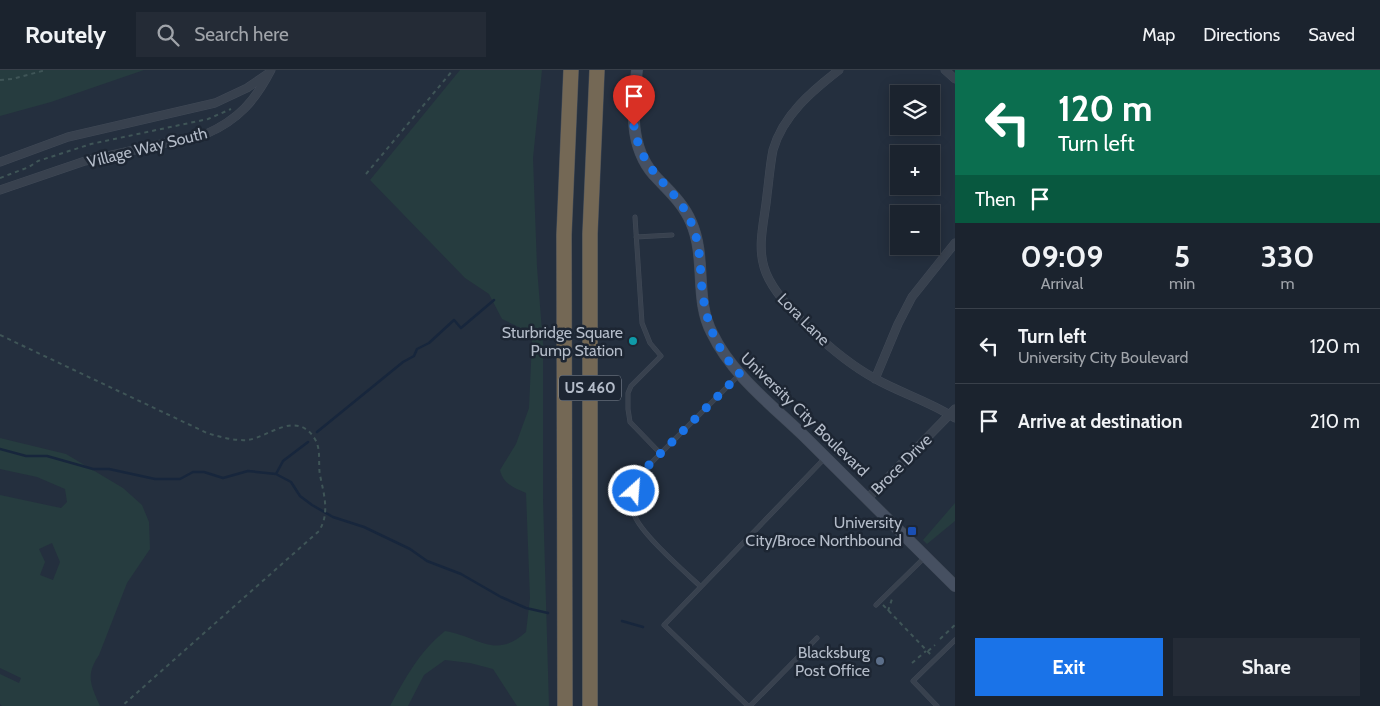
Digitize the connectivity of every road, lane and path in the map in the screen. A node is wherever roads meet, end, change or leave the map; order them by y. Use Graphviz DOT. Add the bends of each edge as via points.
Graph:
graph roads {
  1 [pos="46,70"];
  2 [pos="453,70"];
  3 [pos="571,70"];
  4 [pos="597,70"];
  5 [pos="637,70"];
  6 [pos="840,70"];
  7 [pos="945,70"];
  8 [pos="271,71"];
  9 [pos="955,79"];
  10 [pos="0,80"];
  11 [pos="238,106"];
  12 [pos="0,162"];
  13 [pos="366,174"];
  14 [pos="0,178"];
  15 [pos="0,190"];
  16 [pos="635,217"];
  17 [pos="672,235"];
  18 [pos="636,237"];
  19 [pos="955,243"];
  20 [pos="0,334"];
  21 [pos="740,374"];
  22 [pos="876,379"];
  23 [pos="953,414"];
  24 [pos="661,454"];
  25 [pos="826,458"];
  26 [pos="868,498"];
  27 [pos="926,556"];
  28 [pos="700,586"];
  29 [pos="955,586"];
  30 [pos="892,599"];
  31 [pos="878,603"];
  32 [pos="888,611"];
  33 [pos="955,625"];
  34 [pos="817,638"];
  35 [pos="940,640"];
  36 [pos="955,640"];
  37 [pos="935,645"];
  38 [pos="927,651"];
  39 [pos="935,659"];
  40 [pos="912,663"];
  41 [pos="122,706"];
  42 [pos="565,706"];
  43 [pos="590,706"];
  44 [pos="749,706"];
  45 [pos="936,706"];
  1 -- 10 [label="path"];
  2 -- 13 [label="path"];
  3 -- 42 [label="highway, US 460" via="564,235"];
  4 -- 43 [label="highway, US 460" via="590,234"];
  5 -- 21 [label="main road, University City Boulevard" via="633,112 638,144 648,167 681,204 690,220 700,252 707,320 719,348"];
  6 -- 22 [label="street, Lora Lane" via="796,108 782,129 773,152 761,241 770,283 782,300 851,364"];
  7 -- 9 [label="street"];
  8 -- 12 [label="street, Village Way South" via="239,93 215,104 68,137"];
  8 -- 15 [label="street, Village Way South" via="248,107 222,127 206,134 85,161"];
  11 -- 14 [label="path" via="208,120 91,144 38,161"];
  16 -- 18 [label="lane"];
  17 -- 18 [label="lane"];
  18 -- 24 [label="lane" via="642,324 650,343 661,356 630,386 628,416 635,428"];
  19 -- 22 [label="street" via="908,303"];
  20 -- 41 [label="path" via="207,433 249,440 281,426 294,426 305,430 318,445 326,520 319,530"];
  21 -- 24 [label="lane"];
  21 -- 25 [label="main road, University City Boulevard"];
  22 -- 23 [label="street, Lora Lane"];
  23 -- 26 [label="street, Broce Drive"];
  24 -- 28 [label="lane" via="636,480 632,506 634,515 641,527"];
  25 -- 26 [label="main road, University City Boulevard"];
  25 -- 28 [label="lane"];
  26 -- 27 [label="main road, University City Boulevard"];
  27 -- 29 [label="main road, University City Boulevard"];
  27 -- 31 [label="lane"];
  28 -- 44 [label="lane" via="664,625"];
  30 -- 32 [label="path"];
  31 -- 32 [label="path"];
  32 -- 38 [label="path"];
  33 -- 35 [label="path"];
  34 -- 44 [label="lane"];
  36 -- 39 [label="lane"];
  37 -- 38 [label="path"];
  38 -- 39 [label="path"];
  38 -- 40 [label="path"];
  39 -- 45 [label="lane" via="913,681"];
}
